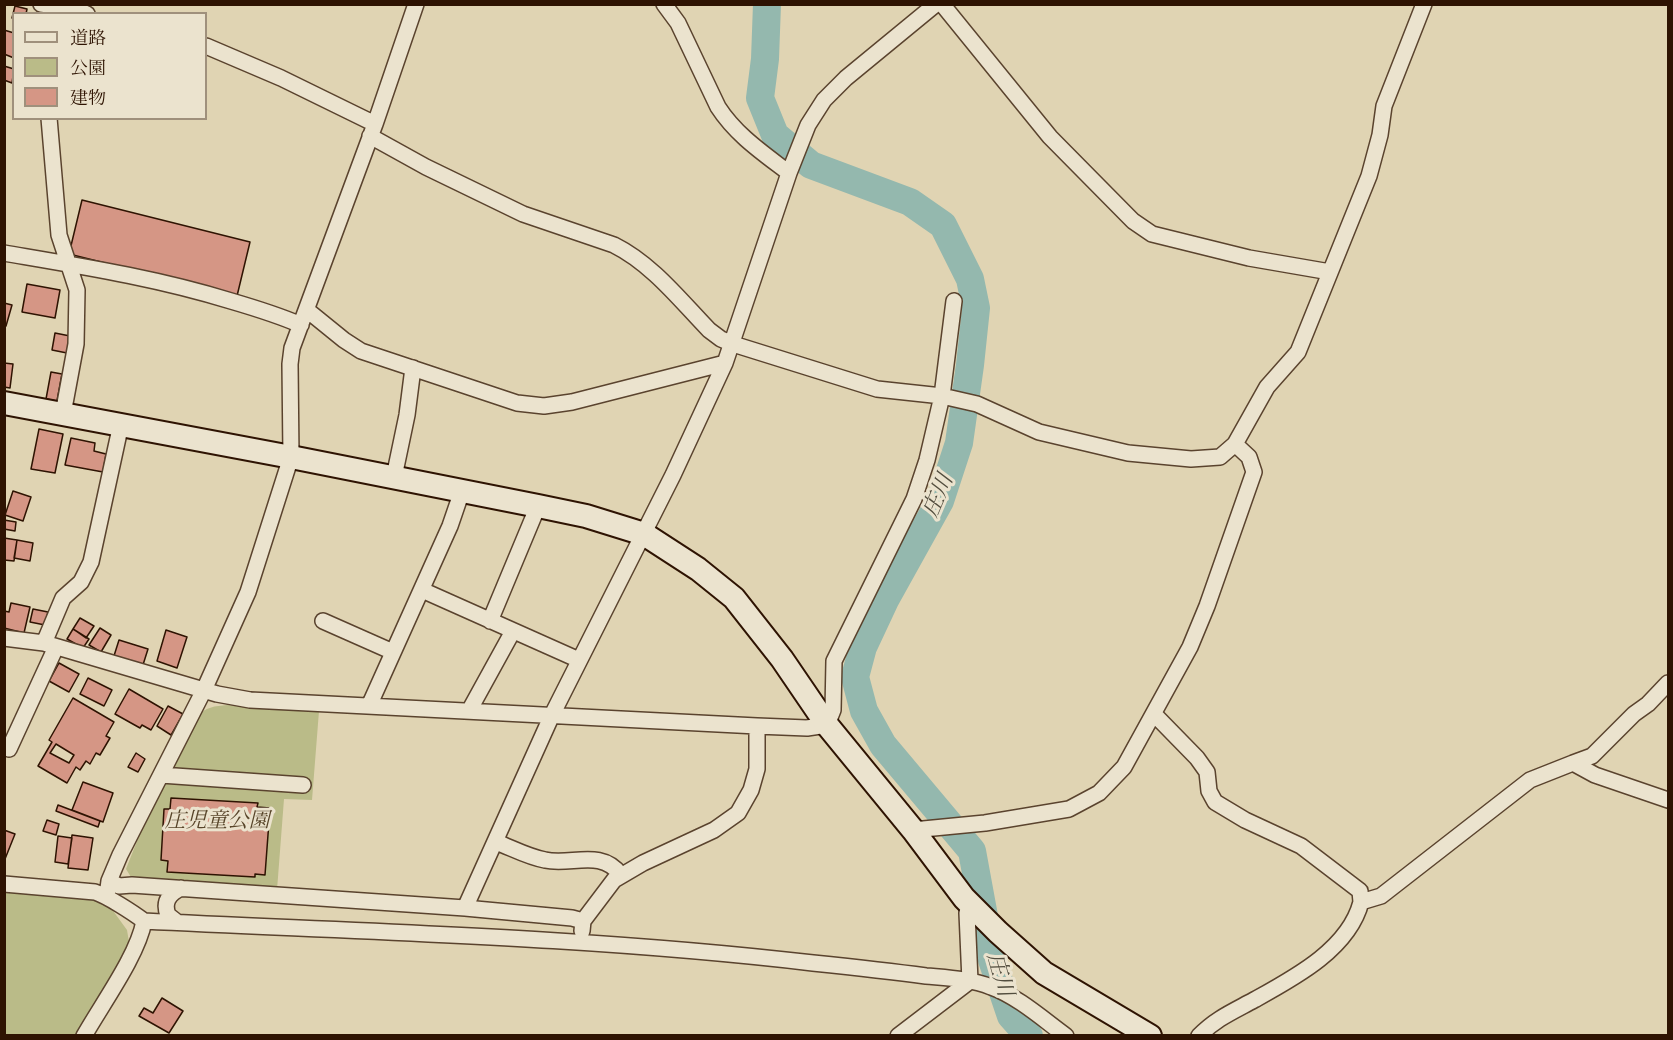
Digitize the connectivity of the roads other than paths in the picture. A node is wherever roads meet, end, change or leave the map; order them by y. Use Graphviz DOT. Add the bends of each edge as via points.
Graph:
graph roads {
  1 [pos="42,4"];
  2 [pos="416,4"];
  3 [pos="664,4"];
  4 [pos="936,4"];
  5 [pos="942,4"];
  6 [pos="1424,4"];
  7 [pos="83,12"];
  8 [pos="207,46"];
  9 [pos="49,120"];
  10 [pos="373,130"];
  11 [pos="789,173"];
  12 [pos="4,253"];
  13 [pos="69,264"];
  14 [pos="1330,272"];
  15 [pos="954,301"];
  16 [pos="307,310"];
  17 [pos="301,325"];
  18 [pos="733,344"];
  19 [pos="725,363"];
  20 [pos="413,368"];
  21 [pos="942,396"];
  22 [pos="4,403"];
  23 [pos="63,414"];
  24 [pos="120,424"];
  25 [pos="1236,444"];
  26 [pos="291,457"];
  27 [pos="394,477"];
  28 [pos="462,491"];
  29 [pos="538,506"];
  30 [pos="644,534"];
  31 [pos="422,590"];
  32 [pos="323,621"];
  33 [pos="490,621"];
  34 [pos="513,631"];
  35 [pos="4,638"];
  36 [pos="50,645"];
  37 [pos="393,652"];
  38 [pos="579,660"];
  39 [pos="1668,683"];
  40 [pos="204,690"];
  41 [pos="369,706"];
  42 [pos="469,711"];
  43 [pos="1154,714"];
  44 [pos="552,715"];
  45 [pos="827,725"];
  46 [pos="757,726"];
  47 [pos="4,747"];
  48 [pos="1573,763"];
  49 [pos="161,776"];
  50 [pos="303,785"];
  51 [pos="1668,800"];
  52 [pos="913,830"];
  53 [pos="496,842"];
  54 [pos="621,875"];
  55 [pos="4,884"];
  56 [pos="108,888"];
  57 [pos="181,888"];
  58 [pos="1362,902"];
  59 [pos="970,905"];
  60 [pos="465,908"];
  61 [pos="144,921"];
  62 [pos="583,921"];
  63 [pos="177,922"];
  64 [pos="580,943"];
  65 [pos="970,981"];
  66 [pos="84,1035"];
  67 [pos="898,1035"];
  68 [pos="1066,1035"];
  69 [pos="1150,1035"];
  70 [pos="1199,1035"];
  1 -- 7 [label="street"];
  2 -- 10 [label="street"];
  3 -- 11 [label="street" via="678,23 727,120"];
  4 -- 11 [label="street" via="824,100 808,125"];
  5 -- 14 [label="street" via="1050,137 1132,221 1152,234 1249,258"];
  6 -- 14 [label="street" via="1384,106 1370,176"];
  8 -- 10 [label="street" via="281,78"];
  9 -- 13 [label="street" via="59,235"];
  10 -- 16 [label="street"];
  10 -- 18 [label="street" via="426,167 523,214 628,252 709,330"];
  11 -- 18 [label="street"];
  12 -- 13 [label="street"];
  13 -- 17 [label="street" via="210,294"];
  13 -- 23 [label="street" via="77,290 77,320"];
  14 -- 25 [label="street" via="1298,352 1267,387"];
  15 -- 21 [label="street"];
  16 -- 17 [label="street"];
  16 -- 20 [label="street" via="353,346"];
  17 -- 26 [label="street" via="290,364"];
  18 -- 19 [label="street"];
  18 -- 21 [label="street" via="877,389"];
  19 -- 20 [label="street" via="544,406 499,398"];
  19 -- 30 [label="street"];
  20 -- 27 [label="street"];
  21 -- 25 [label="street" via="977,404 1039,432 1128,453 1191,459 1220,457"];
  21 -- 45 [label="street" via="914,499 834,661 833,710"];
  22 -- 23 [label="street"];
  23 -- 24 [label="street"];
  24 -- 26 [label="street"];
  24 -- 36 [label="street" via="92,562 81,582 63,598"];
  25 -- 43 [label="street" via="1249,458 1254,472 1194,638"];
  26 -- 27 [label="street"];
  26 -- 40 [label="street" via="248,592"];
  27 -- 28 [label="street"];
  28 -- 29 [label="street"];
  28 -- 31 [label="street"];
  29 -- 30 [label="street"];
  29 -- 33 [label="street"];
  30 -- 38 [label="street"];
  30 -- 45 [label="street" via="734,598"];
  31 -- 33 [label="street"];
  31 -- 37 [label="street"];
  32 -- 37 [label="street"];
  33 -- 34 [label="street"];
  34 -- 38 [label="street"];
  34 -- 42 [label="street"];
  35 -- 36 [label="street"];
  36 -- 40 [label="street"];
  36 -- 47 [label="street" via="9,749"];
  37 -- 41 [label="street"];
  38 -- 44 [label="street"];
  39 -- 48 [label="street" via="1592,756"];
  40 -- 41 [label="street" via="250,700"];
  40 -- 49 [label="street"];
  41 -- 42 [label="street"];
  42 -- 44 [label="street"];
  43 -- 52 [label="street" via="1124,767 1099,793 1069,809"];
  43 -- 58 [label="street" via="1207,772 1215,802 1301,846 1360,891"];
  44 -- 46 [label="street"];
  44 -- 53 [label="street"];
  45 -- 46 [label="street"];
  45 -- 52 [label="street"];
  46 -- 54 [label="street" via="757,769 738,813 714,830"];
  48 -- 51 [label="street" via="1595,775"];
  48 -- 58 [label="street" via="1530,780 1381,896"];
  49 -- 50 [label="street"];
  49 -- 56 [label="street"];
  52 -- 59 [label="street"];
  53 -- 54 [label="street" via="549,861 600,861"];
  53 -- 60 [label="street"];
  54 -- 62 [label="street"];
  55 -- 56 [label="street" via="95,892"];
  56 -- 57 [label="street"];
  56 -- 61 [label="street" via="115,904"];
  57 -- 60 [label="street"];
  57 -- 63 [label="street" via="169,896 166,905 168,915"];
  58 -- 70 [label="street" via="1351,928 1320,958 1271,991 1211,1023"];
  59 -- 65 [label="street"];
  59 -- 69 [label="street" via="1044,973"];
  60 -- 62 [label="street"];
  61 -- 63 [label="street"];
  61 -- 66 [label="street" via="133,952"];
  62 -- 64 [label="street"];
  63 -- 64 [label="street"];
  64 -- 65 [label="street" via="732,953"];
  65 -- 67 [label="street"];
  65 -- 68 [label="street" via="999,991"];
}
